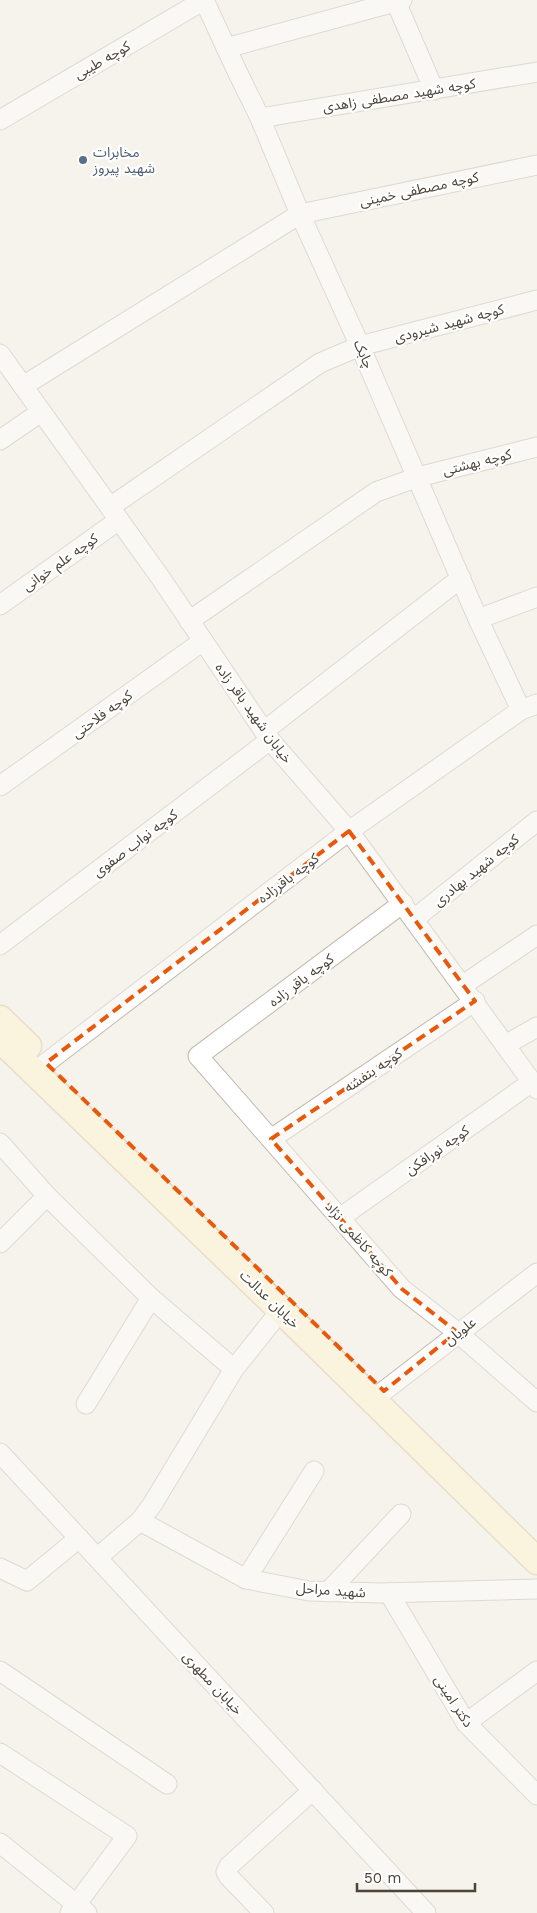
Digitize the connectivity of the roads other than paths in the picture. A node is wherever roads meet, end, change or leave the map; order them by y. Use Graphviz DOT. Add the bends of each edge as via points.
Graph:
graph roads {
  1 [pos="204,0"];
  2 [pos="399,1"];
  3 [pos="226,48"];
  4 [pos="537,72"];
  5 [pos="434,90"];
  6 [pos="260,118"];
  7 [pos="0,120"];
  8 [pos="537,164"];
  9 [pos="300,214"];
  10 [pos="537,300"];
  11 [pos="360,346"];
  12 [pos="0,354"];
  13 [pos="23,386"];
  14 [pos="41,412"];
  15 [pos="0,440"];
  16 [pos="537,447"];
  17 [pos="418,477"];
  18 [pos="114,514"];
  19 [pos="461,578"];
  20 [pos="537,597"];
  21 [pos="0,604"];
  22 [pos="478,619"];
  23 [pos="189,621"];
  24 [pos="203,641"];
  25 [pos="529,707"];
  26 [pos="267,736"];
  27 [pos="0,786"];
  28 [pos="537,821"];
  29 [pos="349,831"];
  30 [pos="403,903"];
  31 [pos="414,919"];
  32 [pos="537,935"];
  33 [pos="0,945"];
  34 [pos="463,985"];
  35 [pos="475,1001"];
  36 [pos="0,1019"];
  37 [pos="537,1027"];
  38 [pos="0,1040"];
  39 [pos="505,1045"];
  40 [pos="198,1056"];
  41 [pos="46,1063"];
  42 [pos="535,1085"];
  43 [pos="271,1139"];
  44 [pos="0,1143"];
  45 [pos="47,1196"];
  46 [pos="341,1218"];
  47 [pos="0,1243"];
  48 [pos="537,1273"];
  49 [pos="150,1298"];
  50 [pos="281,1310"];
  51 [pos="457,1332"];
  52 [pos="234,1369"];
  53 [pos="384,1391"];
  54 [pos="537,1402"];
  55 [pos="86,1404"];
  56 [pos="0,1453"];
  57 [pos="314,1471"];
  58 [pos="402,1514"];
  59 [pos="140,1521"];
  60 [pos="79,1538"];
  61 [pos="537,1539"];
  62 [pos="98,1557"];
  63 [pos="537,1561"];
  64 [pos="0,1568"];
  65 [pos="246,1579"];
  66 [pos="537,1589"];
  67 [pos="328,1592"];
  68 [pos="389,1593"];
  69 [pos="0,1671"];
  70 [pos="537,1671"];
  71 [pos="466,1723"];
  72 [pos="0,1752"];
  73 [pos="166,1784"];
  74 [pos="313,1790"];
  75 [pos="537,1796"];
  76 [pos="0,1843"];
  77 [pos="78,1910"];
  78 [pos="264,1913"];
  79 [pos="426,1913"];
  1 -- 3 [label="street, چابک"];
  1 -- 7 [label="street, کوچه طیبی"];
  2 -- 3 [label="street"];
  2 -- 5 [label="street"];
  3 -- 6 [label="street, چابک"];
  4 -- 5 [label="street, کوچه شهید مصطفی زاهدی"];
  5 -- 6 [label="street, کوچه شهید مصطفی زاهدی"];
  6 -- 9 [label="street, چابک"];
  8 -- 9 [label="street, کوچه مصطفی خمینی"];
  9 -- 11 [label="street, چابک"];
  9 -- 13 [label="street, کوچه مصطفی خمینی"];
  10 -- 11 [label="street, کوچه شهید شیرودی"];
  11 -- 17 [label="street, چابک"];
  11 -- 18 [label="street, کوچه شهید شیرودی" via="320,363"];
  12 -- 13 [label="street, خیابان شهید باقر زاده"];
  13 -- 14 [label="street, خیابان شهید باقر زاده"];
  14 -- 15 [label="street"];
  14 -- 18 [label="street, خیابان شهید باقر زاده"];
  16 -- 17 [label="street, کوچه بهشتی"];
  17 -- 19 [label="street, چابک"];
  17 -- 23 [label="street, کوچه بهشتی" via="376,492"];
  18 -- 21 [label="street, کوچه علم خوانی"];
  18 -- 23 [label="street, خیابان شهید باقر زاده"];
  19 -- 22 [label="street, چابک"];
  19 -- 26 [label="street, کوچه نواب صفوی"];
  20 -- 22 [label="street"];
  22 -- 25 [label="street, چابک"];
  23 -- 24 [label="street, خیابان شهید باقر زاده"];
  24 -- 26 [label="street, خیابان شهید باقر زاده"];
  24 -- 27 [label="street, کوچه فلاحتی"];
  25 -- 29 [label="street, کوچه باقرزاده"];
  26 -- 29 [label="street, خیابان شهید باقر زاده"];
  26 -- 33 [label="street, کوچه نواب صفوی"];
  28 -- 31 [label="street, کوچه شهید بهادری"];
  29 -- 30 [label="street, خیابان شهید باقر زاده"];
  29 -- 41 [label="street, کوچه باقرزاده"];
  30 -- 31 [label="street, خیابان شهید باقر زاده"];
  30 -- 40 [label="street, کوچه باقر زاده"];
  31 -- 34 [label="street, خیابان شهید باقر زاده"];
  32 -- 34 [label="street"];
  34 -- 35 [label="street, خیابان شهید باقر زاده"];
  35 -- 39 [label="street, خیابان شهید باقر زاده"];
  35 -- 43 [label="street, کوچه بنفشه"];
  36 -- 41 [label="main road, خیابان عدالت"];
  37 -- 39 [label="street"];
  38 -- 50 [label="main road, خیابان عدالت"];
  39 -- 42 [label="street, خیابان شهید باقر زاده"];
  40 -- 43 [label="street, کوچه کاظمی نژاد"];
  41 -- 53 [label="main road, خیابان عدالت"];
  42 -- 46 [label="street, کوچه نورافکن"];
  43 -- 46 [label="street, کوچه کاظمی نژاد"];
  44 -- 45 [label="street"];
  45 -- 47 [label="street"];
  45 -- 49 [label="street"];
  46 -- 51 [label="street, کوچه کاظمی نژاد" via="402,1289"];
  48 -- 51 [label="street, علویان"];
  49 -- 52 [label="street"];
  49 -- 55 [label="street"];
  50 -- 52 [label="street"];
  50 -- 63 [label="main road, خیابان عدالت"];
  51 -- 53 [label="street, علویان"];
  51 -- 54 [label="street, کوچه کاظمی نژاد"];
  52 -- 59 [label="street"];
  53 -- 61 [label="main road, خیابان عدالت"];
  56 -- 60 [label="street, خیابان مطهری"];
  57 -- 65 [label="street"];
  58 -- 67 [label="street"];
  59 -- 62 [label="street"];
  59 -- 65 [label="street, شهید مراحل"];
  60 -- 62 [label="street, خیابان مطهری"];
  60 -- 64 [label="street" via="27,1581"];
  62 -- 74 [label="street, خیابان مطهری"];
  65 -- 67 [label="street, شهید مراحل"];
  66 -- 68 [label="street, شهید مراحل"];
  67 -- 68 [label="street, شهید مراحل"];
  68 -- 71 [label="street, دکتر امینی"];
  69 -- 73 [label="street"];
  70 -- 71 [label="street"];
  71 -- 75 [label="street, دکتر امینی"];
  72 -- 77 [label="street" via="127,1836"];
  74 -- 78 [label="street" via="226,1872"];
  74 -- 79 [label="street, خیابان مطهری"];
  76 -- 77 [label="street"];
}
